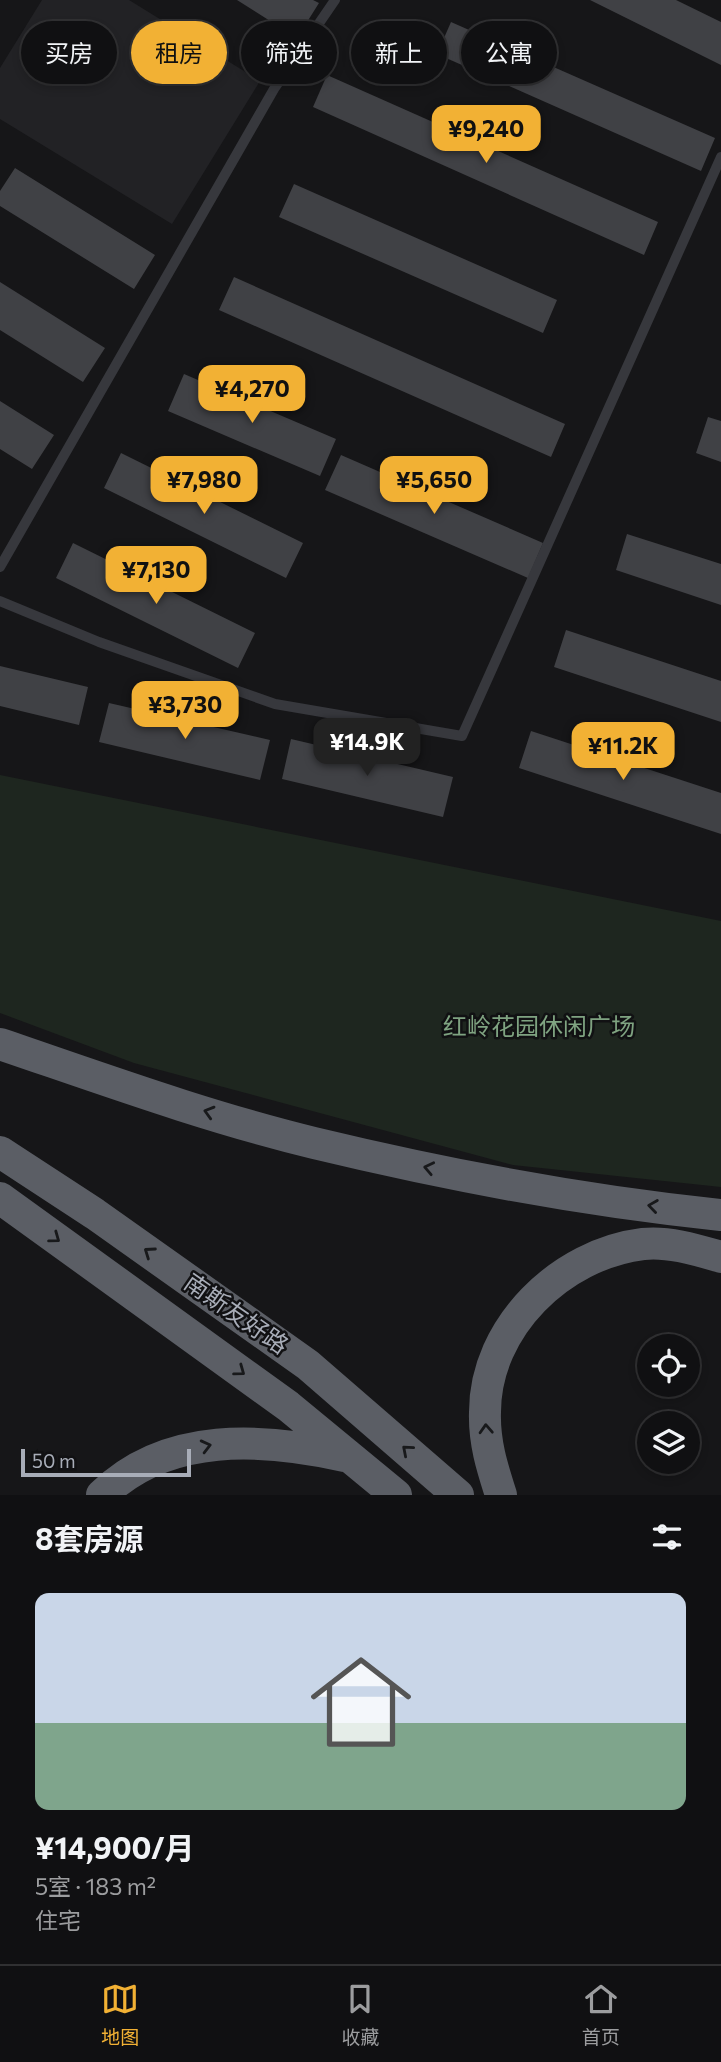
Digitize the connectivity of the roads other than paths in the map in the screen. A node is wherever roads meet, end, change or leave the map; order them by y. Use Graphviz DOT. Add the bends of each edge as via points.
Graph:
graph roads {
  1 [pos="335,0"];
  2 [pos="721,157"];
  3 [pos="0,567"];
  4 [pos="0,601"];
  5 [pos="0,1044"];
  6 [pos="0,1152"];
  7 [pos="0,1198"];
  8 [pos="721,1215"];
  9 [pos="721,1257"];
  10 [pos="351,1458"];
  11 [pos="102,1495"];
  12 [pos="396,1495"];
  13 [pos="458,1495"];
  14 [pos="501,1495"];
  1 -- 3 [label="lane" via="274,89"];
  2 -- 4 [label="lane" via="462,736 275,704 99,642"];
  8 -- 5 [label="highway, one-way" via="474,1178 312,1142 150,1095"];
  13 -- 6 [label="highway, 南斯友好路, one-way" via="308,1365"];
  7 -- 10 [label="highway, 南斯友好路, one-way" via="288,1406"];
  14 -- 9 [label="highway, one-way" via="487,1451 485,1409 494,1362 514,1322 549,1282 600,1255 644,1244 693,1248"];
  11 -- 10 [label="highway, one-way" via="119,1478 163,1456 218,1443 292,1444"];
  10 -- 12 [label="highway, 南斯友好路"];
}
